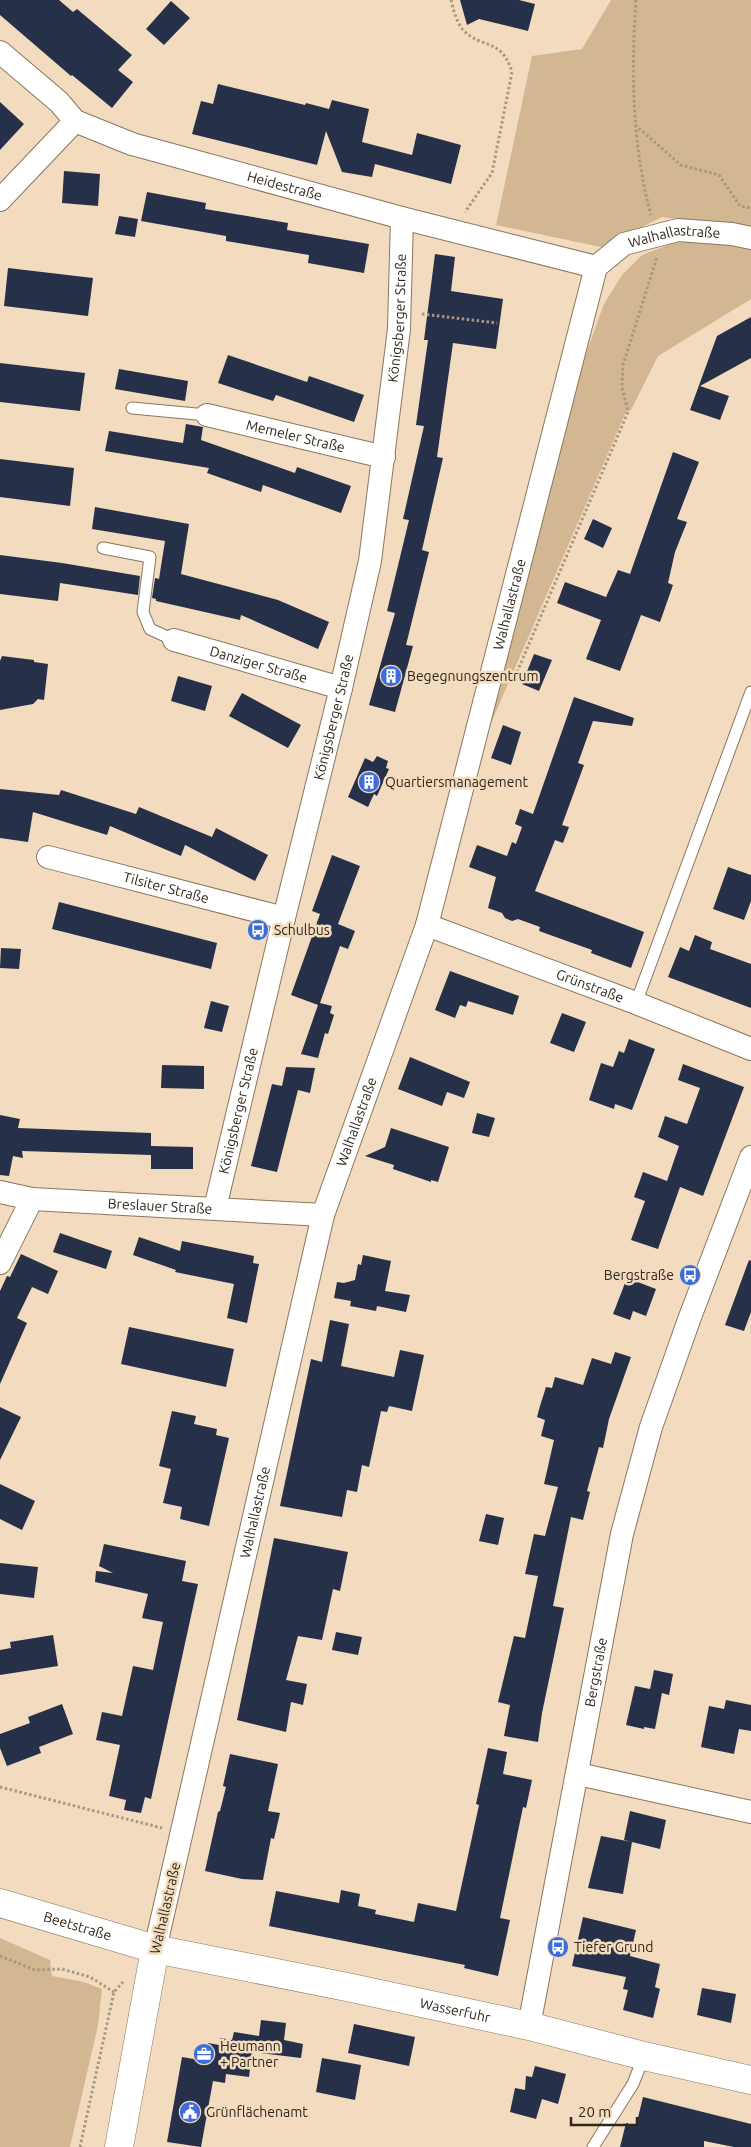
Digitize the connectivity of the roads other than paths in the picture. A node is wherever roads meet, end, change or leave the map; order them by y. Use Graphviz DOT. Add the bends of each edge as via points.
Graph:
graph roads {
  1 [pos="0,52"];
  2 [pos="75,121"];
  3 [pos="0,200"];
  4 [pos="402,218"];
  5 [pos="751,238"];
  6 [pos="596,267"];
  7 [pos="132,408"];
  8 [pos="207,415"];
  9 [pos="384,457"];
  10 [pos="103,548"];
  11 [pos="174,640"];
  12 [pos="341,688"];
  13 [pos="751,692"];
  14 [pos="48,857"];
  15 [pos="284,918"];
  16 [pos="427,925"];
  17 [pos="636,1003"];
  18 [pos="751,1049"];
  19 [pos="751,1158"];
  20 [pos="0,1192"];
  21 [pos="32,1199"];
  22 [pos="215,1208"];
  23 [pos="322,1215"];
  24 [pos="0,1263"];
  25 [pos="578,1774"];
  26 [pos="751,1812"];
  27 [pos="0,1903"];
  28 [pos="155,1949"];
  29 [pos="529,2026"];
  30 [pos="644,2056"];
  31 [pos="751,2080"];
  32 [pos="119,2147"];
  33 [pos="593,2147"];
  1 -- 2 [label="street, Heidestraße" via="59,102"];
  2 -- 3 [label="street"];
  2 -- 4 [label="street, Heidestraße" via="132,144"];
  4 -- 6 [label="street, Heidestraße"];
  4 -- 9 [label="street, Königsberger Straße" via="399,316"];
  5 -- 6 [label="street, Walhallastraße" via="678,230 624,244"];
  6 -- 16 [label="street, Walhallastraße"];
  7 -- 8 [label="lane"];
  8 -- 9 [label="street, Memeler Straße"];
  9 -- 12 [label="street, Königsberger Straße" via="370,560"];
  10 -- 11 [label="lane" via="150,556 143,612 150,630"];
  11 -- 12 [label="street, Danziger Straße"];
  12 -- 15 [label="street, Königsberger Straße"];
  13 -- 17 [label="lane"];
  14 -- 15 [label="street, Tilsiter Straße"];
  15 -- 22 [label="street, Königsberger Straße"];
  16 -- 17 [label="street, Grünstraße"];
  16 -- 23 [label="street, Walhallastraße"];
  17 -- 18 [label="street, Grünstraße"];
  19 -- 25 [label="street, Bergstraße" via="649,1436 622,1534"];
  20 -- 21 [label="street, Breslauer Straße"];
  21 -- 22 [label="street, Breslauer Straße"];
  21 -- 24 [label="street"];
  22 -- 23 [label="street, Breslauer Straße"];
  23 -- 28 [label="street, Walhallastraße"];
  25 -- 26 [label="street"];
  25 -- 29 [label="street, Bergstraße"];
  27 -- 28 [label="main road, Beetstraße"];
  28 -- 29 [label="main road, Wasserfuhr"];
  28 -- 32 [label="main road, Walhallastraße"];
  29 -- 30 [label="main road, Wasserfuhr"];
  30 -- 31 [label="main road, Wasserfuhr"];
  30 -- 33 [label="lane" via="633,2084"];
}
